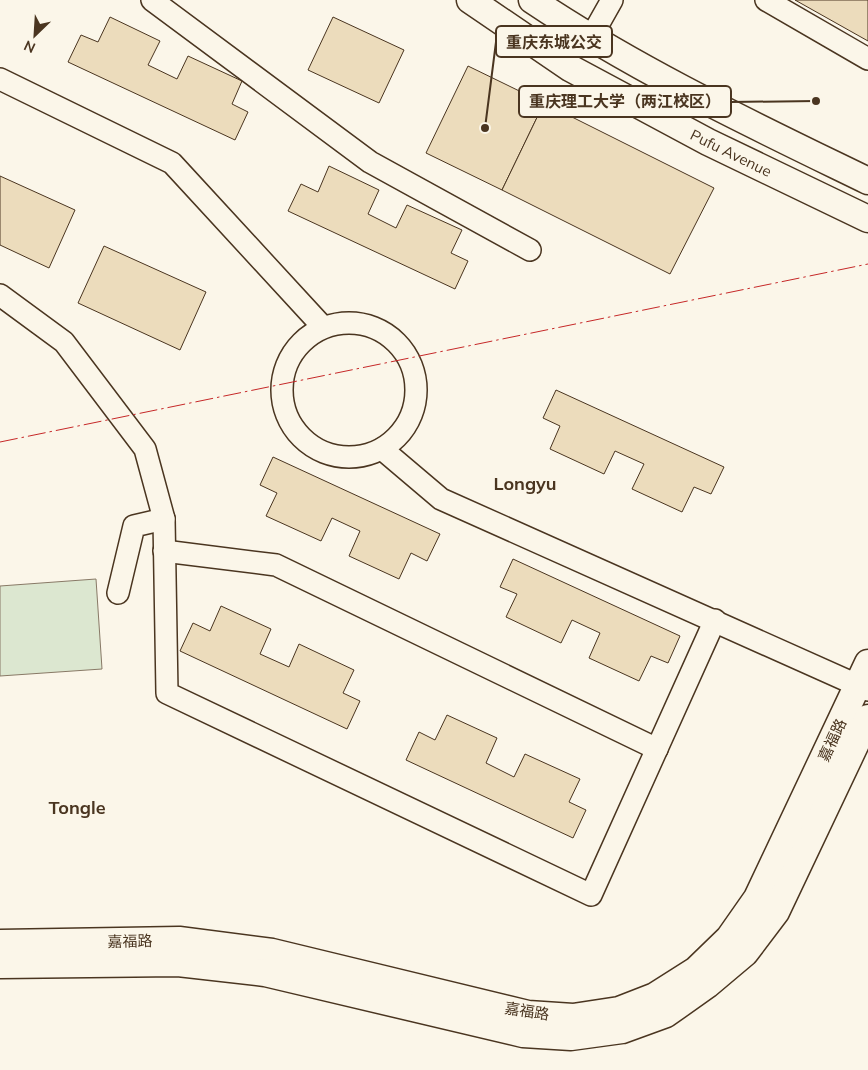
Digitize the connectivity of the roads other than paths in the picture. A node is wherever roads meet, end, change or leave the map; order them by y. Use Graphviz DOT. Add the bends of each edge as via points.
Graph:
graph roads {
  1 [pos="152,0"];
  2 [pos="470,0"];
  3 [pos="532,0"];
  4 [pos="612,0"];
  5 [pos="766,0"];
  6 [pos="590,39"];
  7 [pos="868,58"];
  8 [pos="0,79"];
  9 [pos="868,181"];
  10 [pos="868,219"];
  11 [pos="530,250"];
  12 [pos="0,295"];
  13 [pos="323,327"];
  14 [pos="382,449"];
  15 [pos="164,519"];
  16 [pos="164,551"];
  17 [pos="118,593"];
  18 [pos="715,620"];
  19 [pos="865,679"];
  20 [pos="868,718"];
  21 [pos="657,749"];
  22 [pos="0,943"];
  23 [pos="0,965"];
  1 -- 11 [label="street" via="370,162"];
  2 -- 10 [label="main road, Pufu Avenue" via="570,68 708,142"];
  3 -- 6 [label="main road"];
  4 -- 6 [label="street"];
  5 -- 7 [label="street"];
  6 -- 9 [label="main road" via="722,110"];
  8 -- 13 [label="street" via="172,163"];
  12 -- 15 [label="street" via="64,342 145,450"];
  13 -- 14 [label="street" via="345,322 368,325 388,334 405,351 415,371 417,394 412,416 400,435"];
  13 -- 14 [label="street" via="304,339 290,356 282,398 288,419 301,437 319,450 333,455 362,457"];
  14 -- 18 [label="street" via="441,499"];
  15 -- 16 [label="street"];
  15 -- 17 [label="street" via="134,526"];
  16 -- 21 [label="street" via="276,564"];
  16 -- 21 [label="street" via="167,693 591,895"];
  18 -- 19 [label="street"];
  18 -- 21 [label="street"];
  19 -- 22 [label="main road, 嘉福路" via="757,898 728,938 696,970 655,996 619,1010 573,1017 528,1014 272,952 179,940"];
  20 -- 23 [label="main road, 嘉福路" via="776,912 745,953 666,1014 622,1030 571,1037 523,1034 265,973 178,963"];
}
